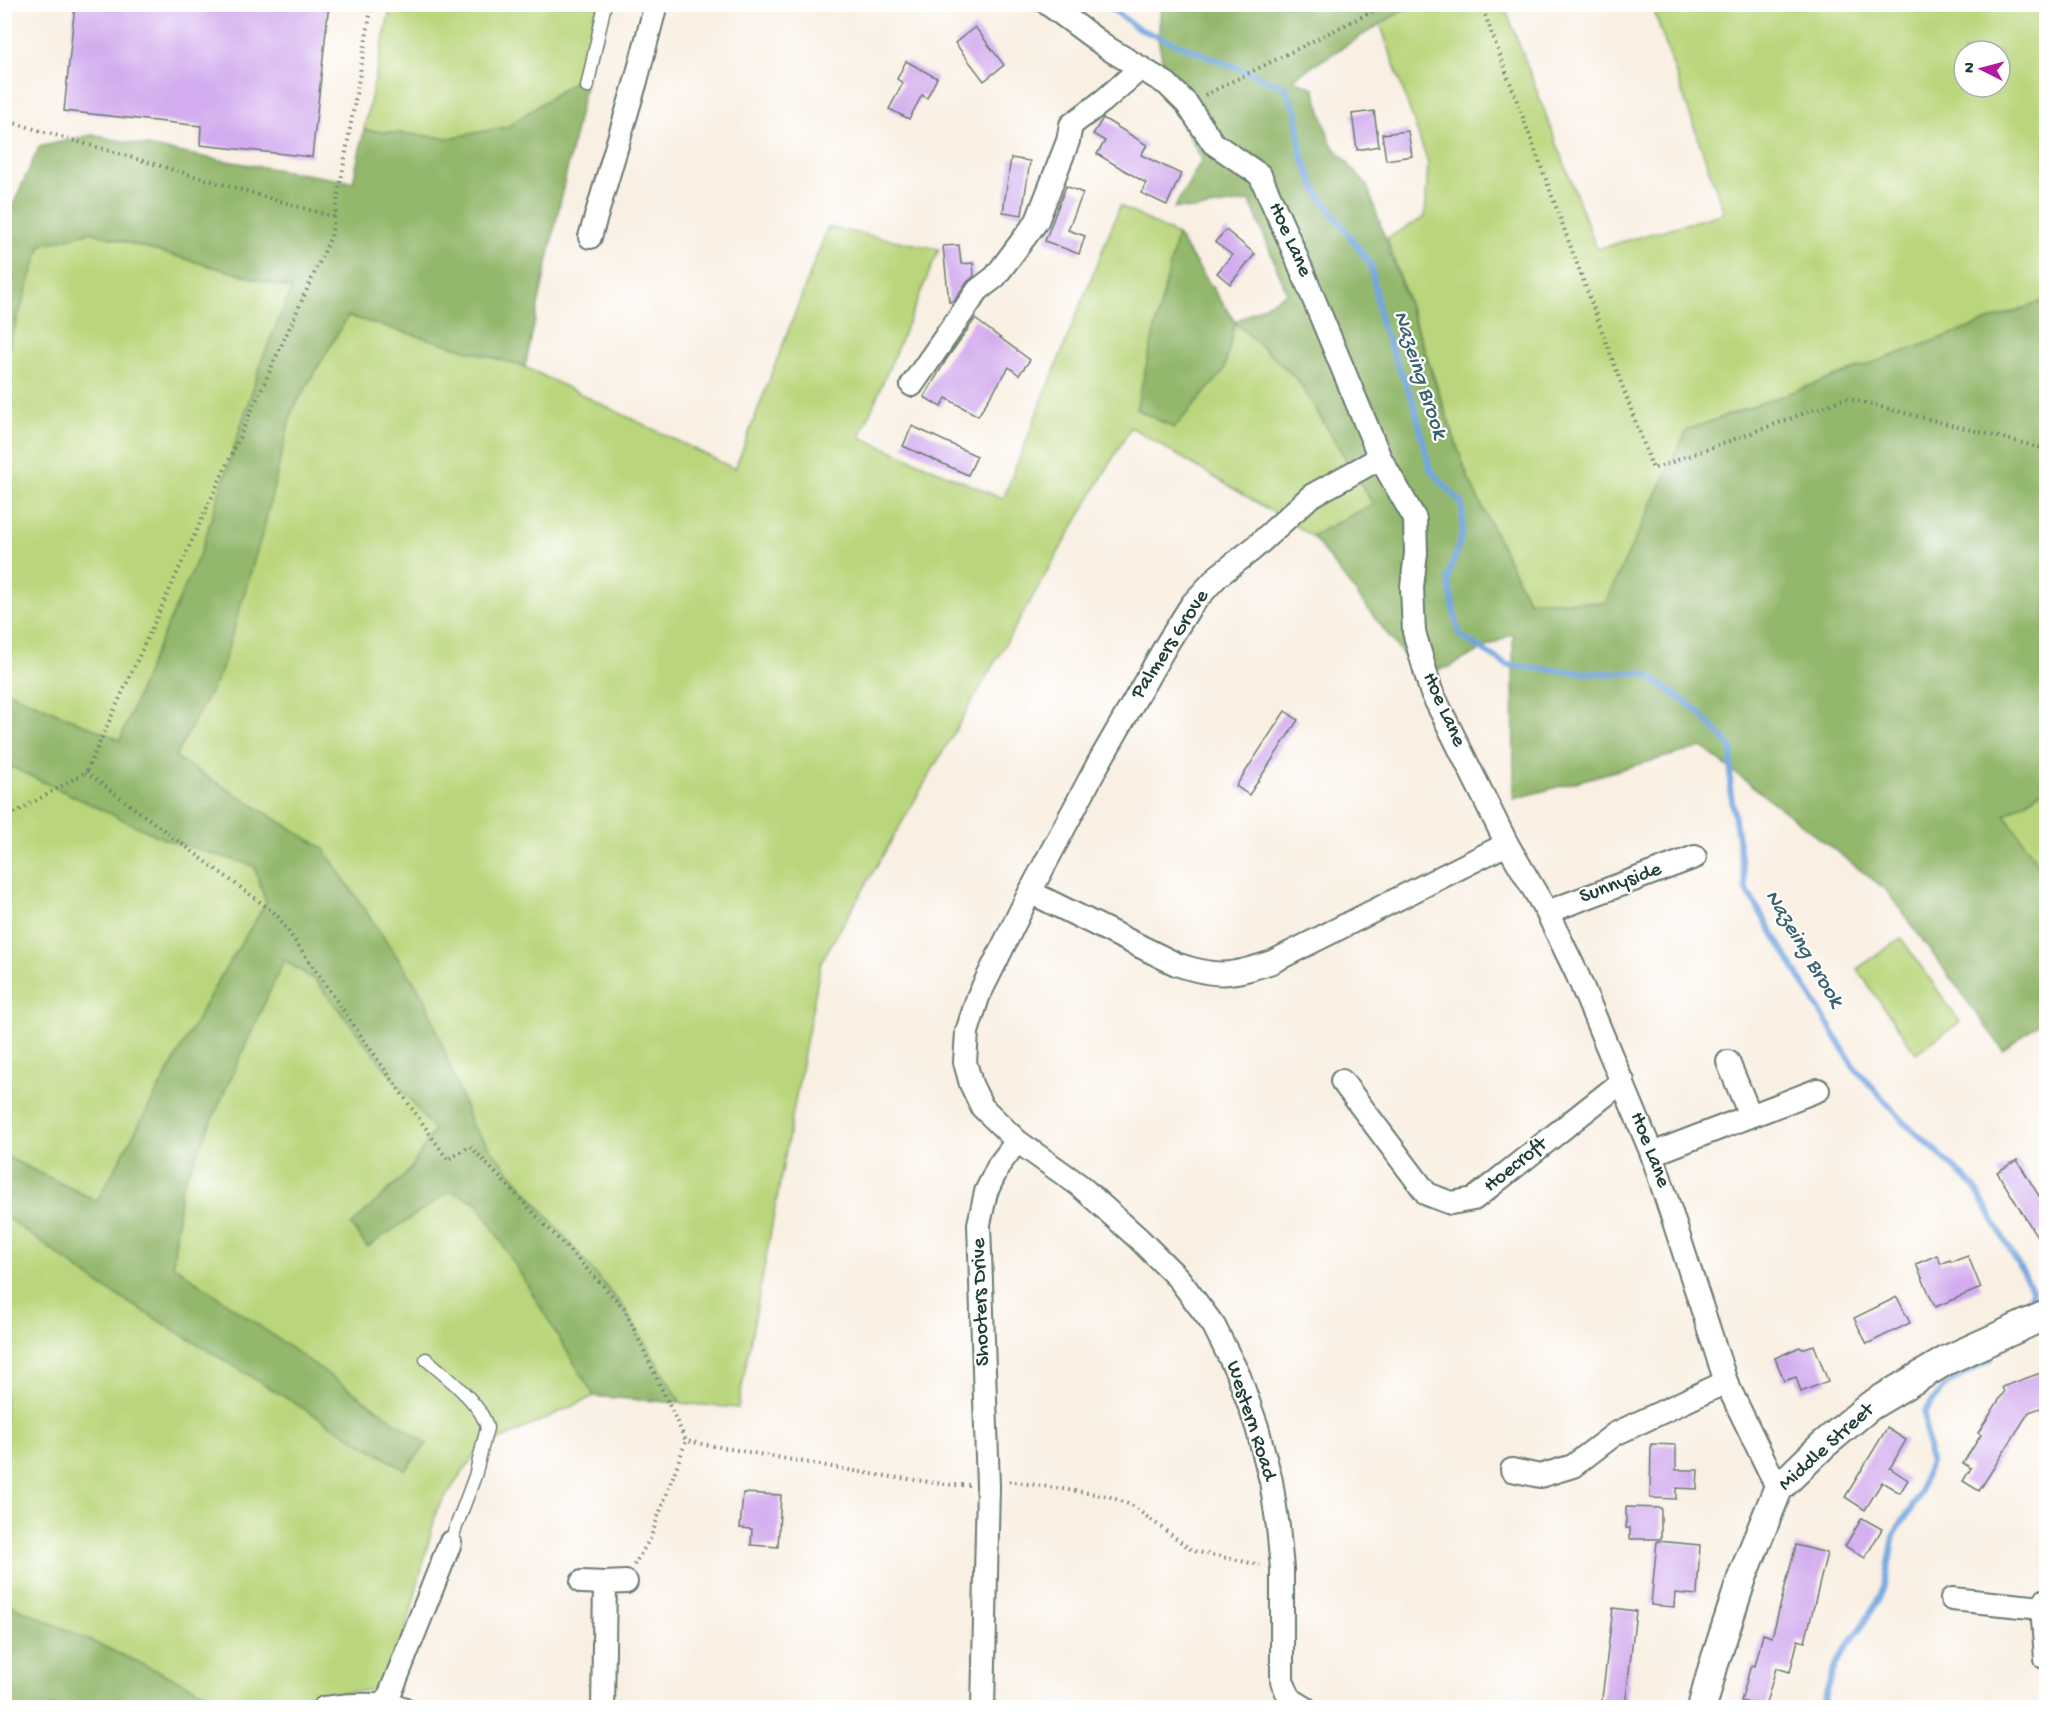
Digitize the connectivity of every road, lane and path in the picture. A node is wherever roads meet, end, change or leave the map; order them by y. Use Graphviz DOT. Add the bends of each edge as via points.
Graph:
graph roads {
  1 [pos="372,4"];
  2 [pos="605,4"];
  3 [pos="656,4"];
  4 [pos="1048,4"];
  5 [pos="1387,4"];
  6 [pos="1481,4"];
  7 [pos="1141,68"];
  8 [pos="587,87"];
  9 [pos="1187,104"];
  10 [pos="4,120"];
  11 [pos="334,218"];
  12 [pos="590,237"];
  13 [pos="912,385"];
  14 [pos="2046,449"];
  15 [pos="1380,458"];
  16 [pos="86,772"];
  17 [pos="4,819"];
  18 [pos="1507,844"];
  19 [pos="1695,857"];
  20 [pos="1030,892"];
  21 [pos="1547,912"];
  22 [pos="1728,1062"];
  23 [pos="1342,1081"];
  24 [pos="1623,1081"];
  25 [pos="1818,1090"];
  26 [pos="1750,1115"];
  27 [pos="1017,1141"];
  28 [pos="1652,1154"];
  29 [pos="2046,1315"];
  30 [pos="426,1359"];
  31 [pos="1726,1382"];
  32 [pos="686,1441"];
  33 [pos="1512,1470"];
  34 [pos="987,1483"];
  35 [pos="1778,1489"];
  36 [pos="450,1543"];
  37 [pos="1282,1569"];
  38 [pos="604,1582"];
  39 [pos="1952,1599"];
  40 [pos="2044,1604"];
  41 [pos="2046,1658"];
  42 [pos="1289,1705"];
  43 [pos="395,1706"];
  44 [pos="324,1707"];
  45 [pos="603,1707"];
  46 [pos="982,1707"];
  47 [pos="1702,1707"];
  1 -- 11 [label="path"];
  2 -- 8 [label="lane"];
  3 -- 12 [label="street"];
  4 -- 7 [label="street, Hoe Lane"];
  5 -- 9 [label="path"];
  6 -- 14 [label="path" via="1653,469 1846,399"];
  7 -- 9 [label="street, Hoe Lane" via="1167,84"];
  7 -- 13 [label="street" via="1071,125 1037,221 995,277 978,290"];
  9 -- 15 [label="street, Hoe Lane" via="1213,143 1260,175"];
  10 -- 11 [label="path"];
  11 -- 16 [label="path" via="331,237"];
  15 -- 18 [label="street, Hoe Lane" via="1415,519 1414,632 1431,691"];
  15 -- 20 [label="street, Palmers Grove" via="1311,496 1218,576 1192,604 1098,764"];
  16 -- 17 [label="path"];
  16 -- 32 [label="path" via="276,914 448,1160 470,1146 624,1308"];
  18 -- 20 [label="street" via="1272,962 1223,975 1176,964"];
  18 -- 21 [label="street, Hoe Lane"];
  19 -- 21 [label="street, Sunnyside"];
  20 -- 27 [label="street, Palmers Grove" via="978,997 967,1032 965,1062 970,1084 982,1107"];
  21 -- 24 [label="street, Hoe Lane"];
  22 -- 26 [label="street"];
  23 -- 24 [label="street, Hoecroft" via="1427,1194 1451,1203 1474,1199"];
  24 -- 28 [label="street, Hoe Lane"];
  25 -- 26 [label="street"];
  26 -- 28 [label="street"];
  27 -- 34 [label="street, Shooters Drive" via="986,1192 979,1224"];
  27 -- 37 [label="street, Western Road" via="1078,1185 1139,1239 1179,1279 1214,1326 1239,1376 1257,1427 1271,1481"];
  28 -- 31 [label="street, Hoe Lane"];
  29 -- 35 [label="street, Middle Street" via="1947,1360 1870,1406"];
  30 -- 36 [label="lane" via="478,1408 487,1428 475,1476"];
  31 -- 33 [label="street" via="1615,1434 1573,1466 1540,1476"];
  31 -- 35 [label="street, Hoe Lane"];
  32 -- 34 [label="path" via="877,1475 952,1485"];
  32 -- 38 [label="path" via="650,1539 629,1572"];
  34 -- 37 [label="path" via="1026,1483 1108,1496 1131,1505 1193,1551"];
  34 -- 46 [label="street, Shooters Drive"];
  35 -- 47 [label="street, Middle Street" via="1743,1575"];
  36 -- 43 [label="street"];
  37 -- 42 [label="street, Western Road" via="1282,1681"];
  38 -- 45 [label="street"];
  39 -- 40 [label="street"];
  40 -- 41 [label="street"];
  43 -- 44 [label="street"];
}
